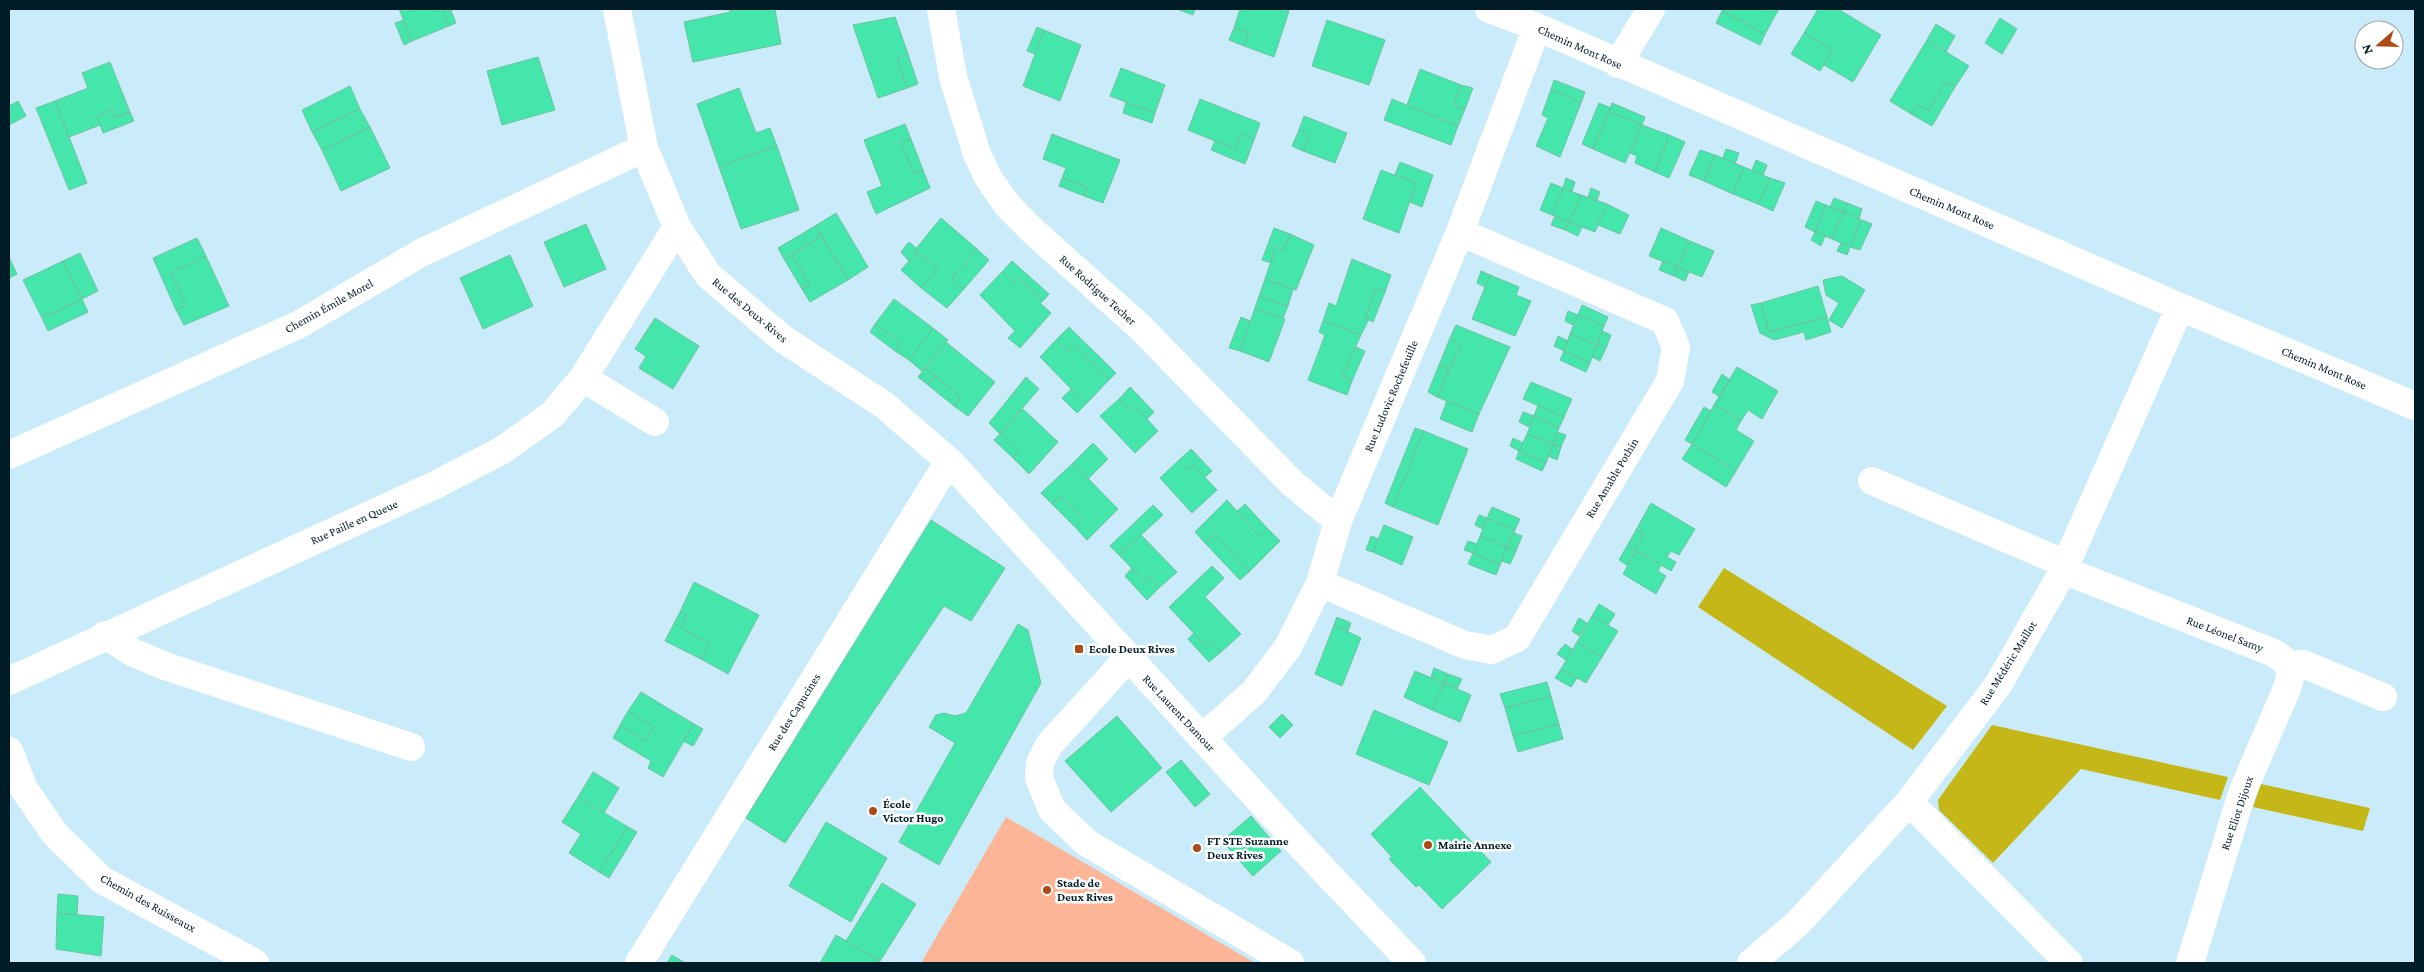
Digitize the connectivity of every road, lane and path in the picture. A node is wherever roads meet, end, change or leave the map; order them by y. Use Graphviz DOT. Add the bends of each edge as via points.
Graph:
graph roads {
  1 [pos="617,9"];
  2 [pos="941,9"];
  3 [pos="1489,9"];
  4 [pos="1651,9"];
  5 [pos="1536,27"];
  6 [pos="1618,64"];
  7 [pos="644,148"];
  8 [pos="677,227"];
  9 [pos="1460,232"];
  10 [pos="2180,307"];
  11 [pos="583,378"];
  12 [pos="2415,406"];
  13 [pos="655,422"];
  14 [pos="9,455"];
  15 [pos="949,461"];
  16 [pos="1872,481"];
  17 [pos="1338,521"];
  18 [pos="2064,567"];
  19 [pos="1320,583"];
  20 [pos="105,635"];
  21 [pos="1128,658"];
  22 [pos="2288,666"];
  23 [pos="9,681"];
  24 [pos="2383,697"];
  25 [pos="1202,738"];
  26 [pos="411,747"];
  27 [pos="9,750"];
  28 [pos="16,793"];
  29 [pos="1909,802"];
  30 [pos="255,963"];
  31 [pos="639,963"];
  32 [pos="1290,963"];
  33 [pos="1412,963"];
  34 [pos="1751,963"];
  35 [pos="2069,963"];
  36 [pos="2190,963"];
  1 -- 7 [label="street, Rue des Deux-Rives"];
  2 -- 17 [label="street, Rue Rodrigue Techer" via="953,77 977,154 1008,206 1140,327 1292,483"];
  3 -- 5 [label="street, Chemin Mont Rose"];
  4 -- 6 [label="street"];
  5 -- 6 [label="street, Chemin Mont Rose"];
  5 -- 9 [label="street, Rue Ludovic Rochefeuille"];
  6 -- 10 [label="street, Chemin Mont Rose"];
  7 -- 8 [label="street, Rue des Deux-Rives"];
  7 -- 14 [label="street, Chemin Émile Morel" via="421,253 298,325"];
  8 -- 11 [label="street, Rue Paille en Queue"];
  8 -- 15 [label="street, Rue des Deux-Rives" via="708,275 746,309 783,339 884,405"];
  9 -- 17 [label="street, Rue Ludovic Rochefeuille"];
  9 -- 19 [label="street, Rue Amable Pothin" via="1665,321 1676,347 1670,381 1517,638 1492,650 1464,645"];
  10 -- 12 [label="street, Chemin Mont Rose"];
  10 -- 18 [label="street, Rue Médéric Maillot"];
  11 -- 13 [label="street"];
  11 -- 20 [label="street, Rue Paille en Queue" via="552,414 501,450 435,485"];
  15 -- 21 [label="street, Rue Laurent Damour"];
  15 -- 31 [label="street, Rue des Capucines"];
  16 -- 18 [label="street, Rue Léonel Samy"];
  17 -- 19 [label="street, Rue Ludovic Rochefeuille"];
  18 -- 22 [label="street, Rue Léonel Samy" via="2274,653"];
  18 -- 29 [label="street, Rue Médéric Maillot" via="1998,685"];
  19 -- 25 [label="street, Rue Ludovic Rochefeuille" via="1288,647 1254,692"];
  20 -- 23 [label="street, Rue Paille en Queue"];
  20 -- 26 [label="street" via="164,666"];
  21 -- 25 [label="street, Rue Laurent Damour"];
  21 -- 32 [label="street" via="1049,745 1040,763 1039,778 1052,810 1087,843"];
  22 -- 24 [label="street" via="2303,664"];
  22 -- 36 [label="street, Rue Eliot Dijoux" via="2291,672 2288,686 2242,793"];
  25 -- 33 [label="street, Rue Laurent Damour"];
  27 -- 28 [label="street, Chemin des Ruisseaux"];
  28 -- 30 [label="street, Chemin des Ruisseaux" via="102,880"];
  29 -- 34 [label="street, Rue Médéric Maillot" via="1797,924"];
  29 -- 35 [label="street"];
}
